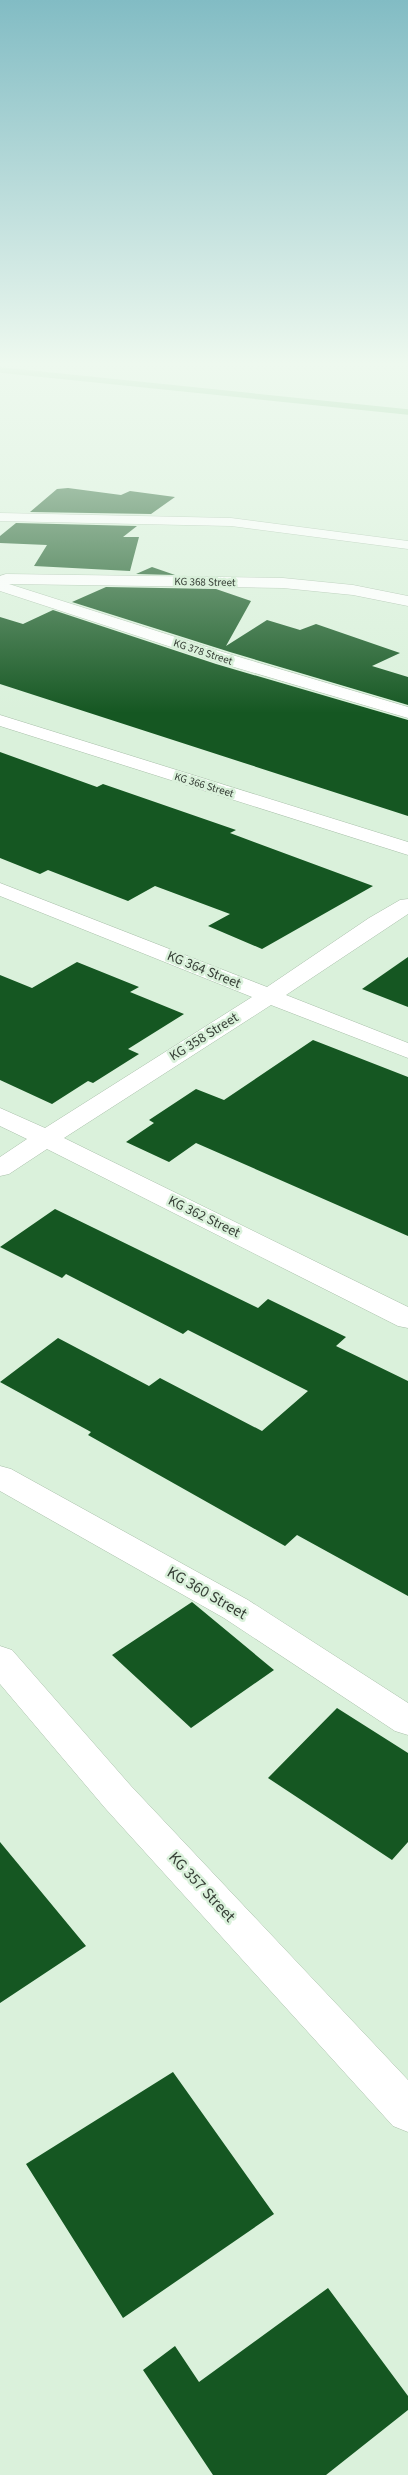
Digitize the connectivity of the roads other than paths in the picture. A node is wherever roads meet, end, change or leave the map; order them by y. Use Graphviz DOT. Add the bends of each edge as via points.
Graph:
graph roads {
  1 [pos="0,516"];
  2 [pos="408,545"];
  3 [pos="0,579"];
  4 [pos="0,586"];
  5 [pos="408,602"];
  6 [pos="408,713"];
  7 [pos="0,720"];
  8 [pos="408,849"];
  9 [pos="0,889"];
  10 [pos="408,905"];
  11 [pos="269,996"];
  12 [pos="408,1051"];
  13 [pos="0,1116"];
  14 [pos="44,1138"];
  15 [pos="0,1168"];
  16 [pos="408,1319"];
  17 [pos="0,1477"];
  18 [pos="0,1660"];
  19 [pos="408,1721"];
  20 [pos="408,2111"];
  1 -- 2 [label="street" via="231,522"];
  3 -- 5 [label="street, KG 368 Street" via="283,584 353,590"];
  4 -- 6 [label="street, KG 378 Street"];
  7 -- 8 [label="street, KG 366 Street"];
  9 -- 11 [label="street, KG 364 Street"];
  10 -- 11 [label="street, KG 358 Street"];
  11 -- 12 [label="street, KG 364 Street"];
  11 -- 14 [label="street, KG 358 Street"];
  13 -- 14 [label="street, KG 362 Street"];
  14 -- 15 [label="street, KG 358 Street"];
  14 -- 16 [label="street, KG 362 Street"];
  17 -- 19 [label="street, KG 360 Street" via="236,1609"];
  18 -- 20 [label="street, KG 357 Street" via="118,1797"];
}
